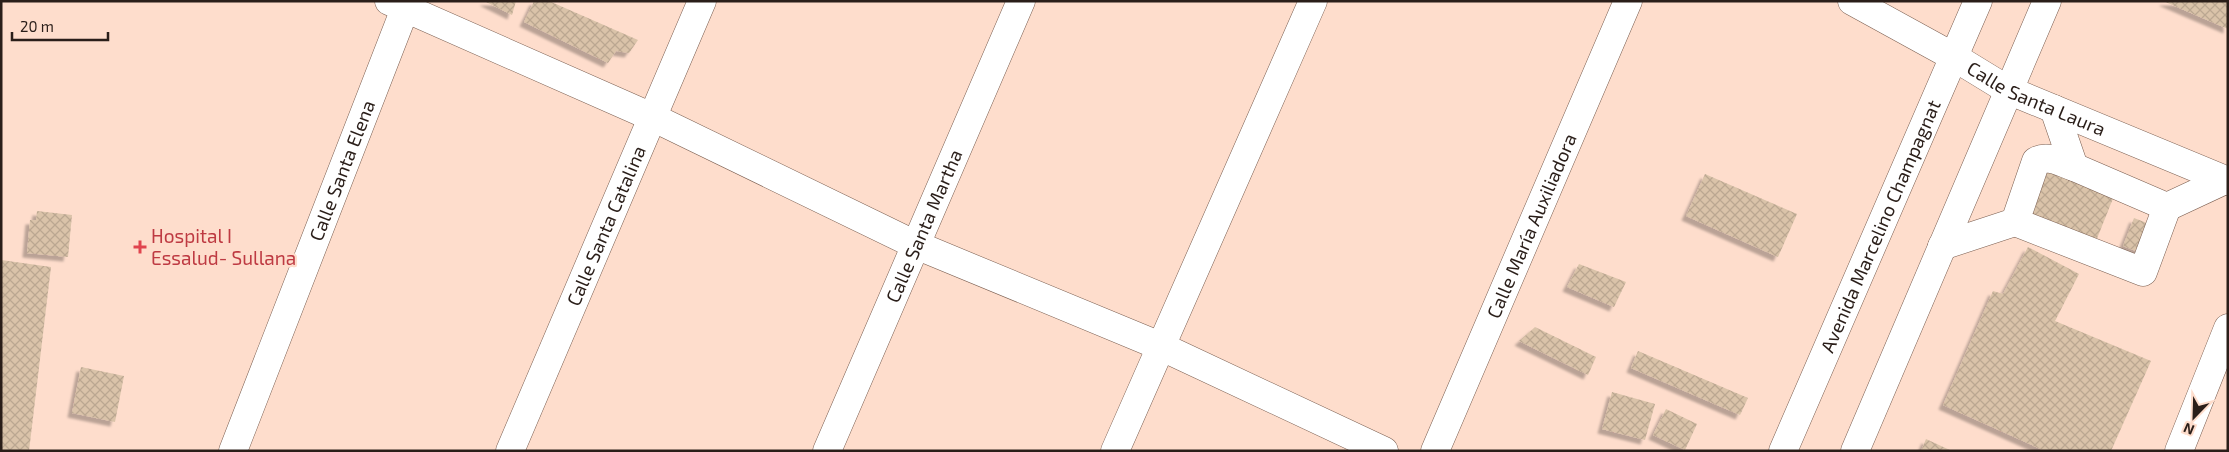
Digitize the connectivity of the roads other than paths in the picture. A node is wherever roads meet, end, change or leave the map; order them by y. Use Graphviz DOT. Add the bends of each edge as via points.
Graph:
graph roads {
  1 [pos="702,1"];
  2 [pos="1021,1"];
  3 [pos="1313,1"];
  4 [pos="1628,1"];
  5 [pos="1852,1"];
  6 [pos="1978,1"];
  7 [pos="2047,1"];
  8 [pos="401,4"];
  9 [pos="1954,57"];
  10 [pos="2008,90"];
  11 [pos="2054,109"];
  12 [pos="652,117"];
  13 [pos="2074,167"];
  14 [pos="2226,181"];
  15 [pos="2167,207"];
  16 [pos="2015,222"];
  17 [pos="916,245"];
  18 [pos="1942,246"];
  19 [pos="2228,328"];
  20 [pos="1160,346"];
  21 [pos="233,451"];
  22 [pos="510,451"];
  23 [pos="827,451"];
  24 [pos="1115,451"];
  25 [pos="1384,451"];
  26 [pos="1435,451"];
  27 [pos="1783,451"];
  28 [pos="1855,451"];
  29 [pos="2179,451"];
  1 -- 12 [label="street, Calle Santa Catalina"];
  2 -- 17 [label="street, Calle Santa Martha"];
  3 -- 20 [label="street"];
  4 -- 26 [label="street, Calle María Auxiliadora"];
  5 -- 9 [label="street, Calle Santa Laura"];
  6 -- 9 [label="street, Avenida Marcelino Champagnat"];
  7 -- 10 [label="street"];
  8 -- 12 [label="street"];
  8 -- 21 [label="street, Calle Santa Elena"];
  9 -- 10 [label="street, Calle Santa Laura"];
  9 -- 27 [label="street, Avenida Marcelino Champagnat"];
  10 -- 11 [label="street, Calle Santa Laura"];
  10 -- 18 [label="street"];
  11 -- 13 [label="street"];
  11 -- 14 [label="street, Calle Santa Laura"];
  12 -- 17 [label="street"];
  12 -- 22 [label="street, Calle Santa Catalina"];
  13 -- 15 [label="street"];
  13 -- 16 [label="street" via="2049,158 2036,161"];
  14 -- 15 [label="street"];
  15 -- 16 [label="street" via="2143,272"];
  16 -- 18 [label="street"];
  17 -- 20 [label="street"];
  17 -- 23 [label="street, Calle Santa Martha"];
  18 -- 28 [label="street"];
  19 -- 29 [label="street"];
  20 -- 24 [label="street"];
  20 -- 25 [label="street"];
}
